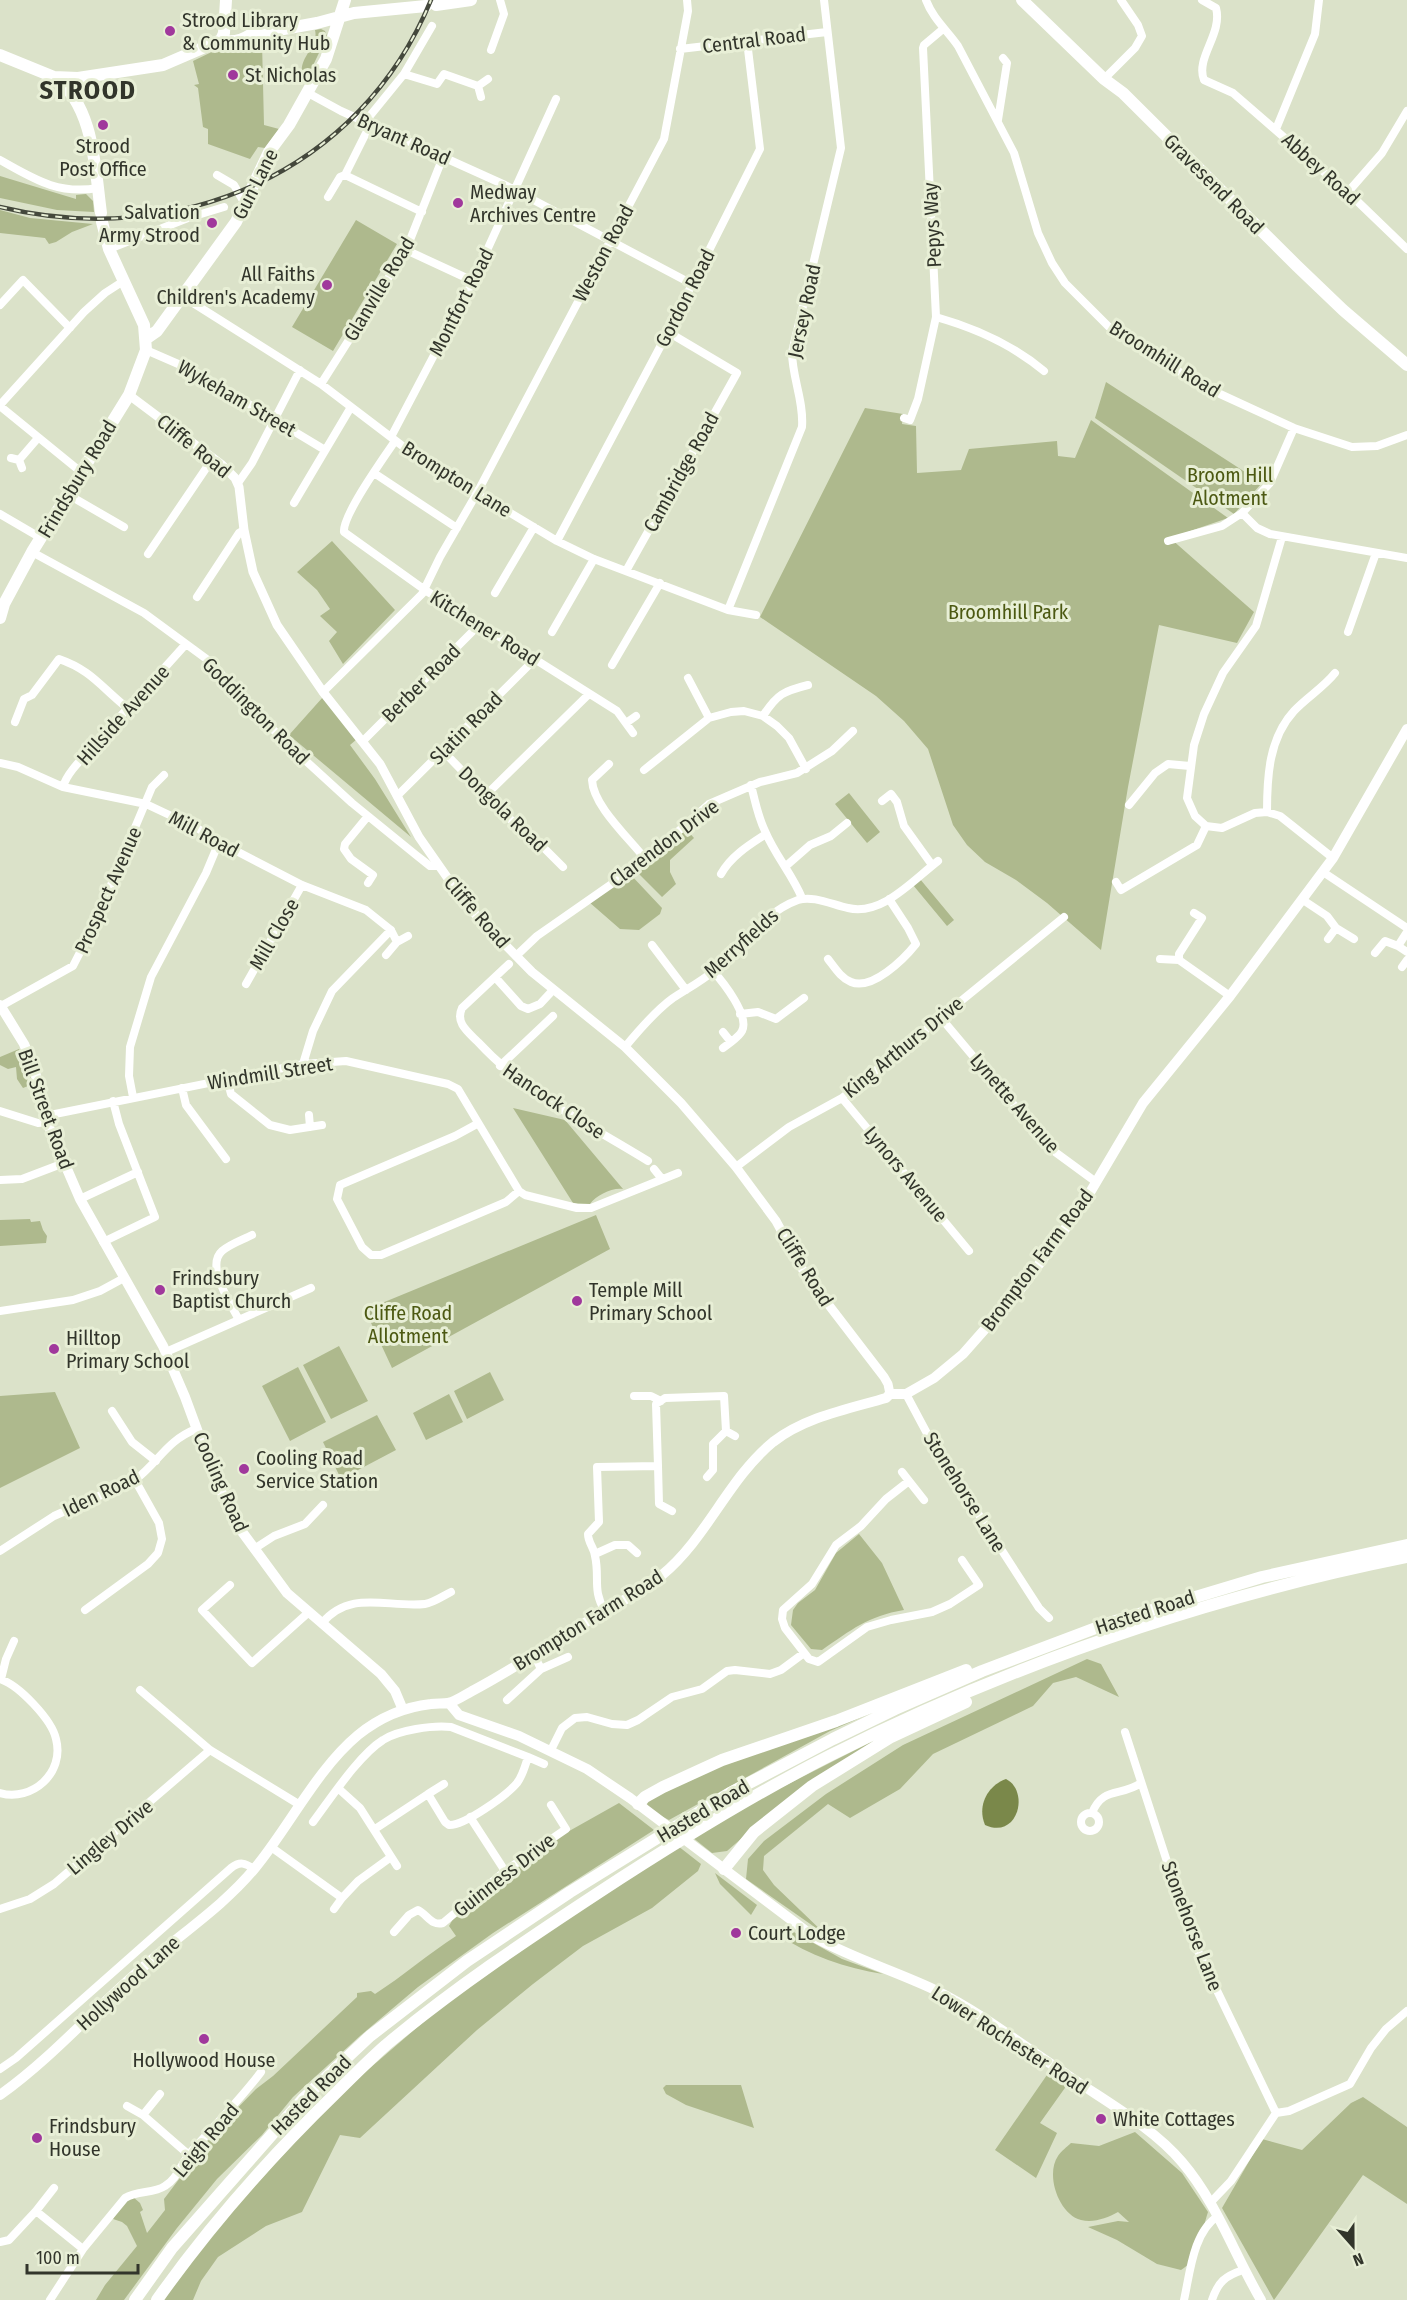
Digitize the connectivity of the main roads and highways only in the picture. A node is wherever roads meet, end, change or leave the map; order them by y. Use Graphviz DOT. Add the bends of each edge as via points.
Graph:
graph roads {
  1 [pos="226,0"];
  2 [pos="345,0"];
  3 [pos="363,0"];
  4 [pos="471,0"];
  5 [pos="1022,0"];
  6 [pos="377,10"];
  7 [pos="339,15"];
  8 [pos="226,16"];
  9 [pos="249,36"];
  10 [pos="221,40"];
  11 [pos="0,55"];
  12 [pos="54,77"];
  13 [pos="81,78"];
  14 [pos="72,93"];
  15 [pos="146,344"];
  16 [pos="1407,365"];
  17 [pos="0,618"];
  18 [pos="1407,729"];
  19 [pos="1,1005"];
  20 [pos="104,1245"];
  21 [pos="1407,1545"];
  22 [pos="1407,1557"];
  23 [pos="1109,1623"];
  24 [pos="1092,1643"];
  25 [pos="449,1703"];
  26 [pos="403,1710"];
  27 [pos="638,1804"];
  28 [pos="724,1869"];
  29 [pos="2,2091"];
  30 [pos="135,2300"];
  31 [pos="157,2300"];
  32 [pos="1261,2300"];
  1 -- 8 [label="main road"];
  2 -- 7 [label="main road, Gun Lane"];
  3 -- 6 [label="main road"];
  4 -- 6 [label="main road"];
  5 -- 16 [label="main road, Gravesend Road" via="1123,93 1343,310"];
  6 -- 7 [label="main road"];
  7 -- 9 [label="main road"];
  7 -- 15 [label="main road, Gun Lane" via="326,59 269,152 232,228"];
  8 -- 9 [label="main road" via="235,29"];
  8 -- 10 [label="main road"];
  9 -- 10 [label="main road" via="245,40"];
  10 -- 13 [label="main road" via="163,65"];
  11 -- 12 [label="main road"];
  12 -- 13 [label="main road"];
  12 -- 14 [label="main road"];
  13 -- 14 [label="main road"];
  14 -- 15 [label="main road" via="90,140 109,249 144,325"];
  15 -- 17 [label="main road, Frindsbury Road" via="129,395 32,552"];
  18 -- 25 [label="main road, Brompton Farm Road" via="1333,858 1230,996 1143,1102 1082,1206 1044,1258 963,1354 906,1394 890,1394 807,1423 772,1443 744,1473 704,1529 660,1576"];
  19 -- 20 [label="main road, Bill Street Road" via="24,1044 46,1119"];
  20 -- 26 [label="main road, Cooling Road" via="166,1352 240,1529 287,1593 381,1674 395,1691"];
  21 -- 23 [label="main road, Hasted Road" via="1262,1577"];
  22 -- 24 [label="main road, Hasted Road" via="1226,1600"];
  23 -- 27 [label="main road" via="1017,1651 722,1760 663,1787"];
  23 -- 30 [label="main road, Hasted Road" via="973,1675 833,1739 730,1793 570,1892 468,1961 370,2036 304,2098 172,2248"];
  24 -- 28 [label="main road" via="912,1726 849,1761 772,1816 747,1838"];
  24 -- 31 [label="main road, Hasted Road" via="931,1708 828,1756 669,1847 477,1974 384,2047 286,2140 192,2251"];
  25 -- 26 [label="main road, Hollywood Lane"];
  25 -- 27 [label="main road, Lower Rochester Road" via="459,1715 519,1736 587,1769"];
  26 -- 29 [label="main road, Hollywood Lane" via="379,1720 354,1739 254,1869 225,1898 114,1993 38,2065"];
  27 -- 28 [label="main road, Lower Rochester Road"];
  28 -- 32 [label="main road, Lower Rochester Road" via="814,1937 956,2001 1142,2127 1192,2174"];
}
